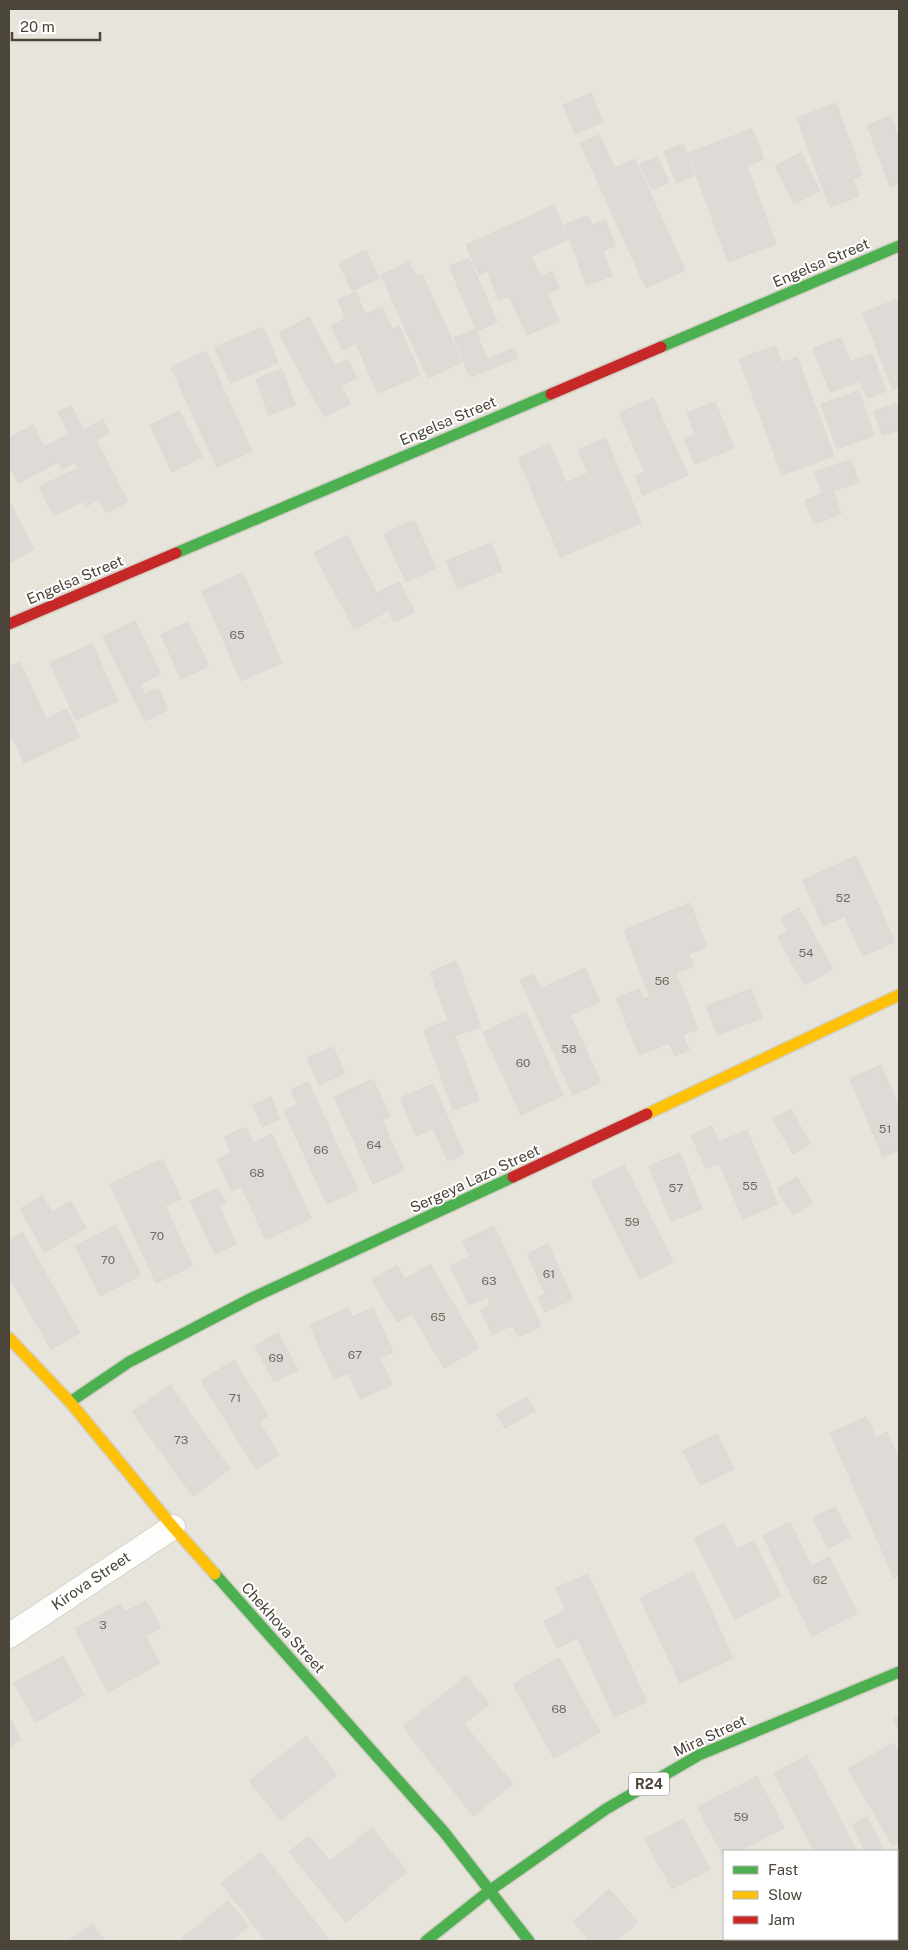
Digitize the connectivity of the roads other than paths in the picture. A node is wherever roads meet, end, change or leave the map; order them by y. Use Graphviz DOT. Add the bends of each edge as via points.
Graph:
graph roads {
  1 [pos="899,246"];
  2 [pos="9,624"];
  3 [pos="899,995"];
  4 [pos="9,1338"];
  5 [pos="70,1402"];
  6 [pos="173,1527"];
  7 [pos="9,1636"];
  8 [pos="899,1672"];
  9 [pos="489,1891"];
  10 [pos="426,1941"];
  11 [pos="529,1941"];
  1 -- 2 [label="street, Engelsa Street"];
  3 -- 5 [label="street, Sergeya Lazo Street" via="252,1298 129,1362"];
  4 -- 5 [label="street, Chekhova Street"];
  5 -- 6 [label="street, Chekhova Street"];
  6 -- 7 [label="street, Kirova Street"];
  6 -- 9 [label="street, Chekhova Street" via="444,1832"];
  8 -- 9 [label="street, Mira Street / R24" via="699,1755 606,1809"];
  9 -- 10 [label="street, Mira Street / R24"];
  9 -- 11 [label="street, Chekhova Street"];
}
